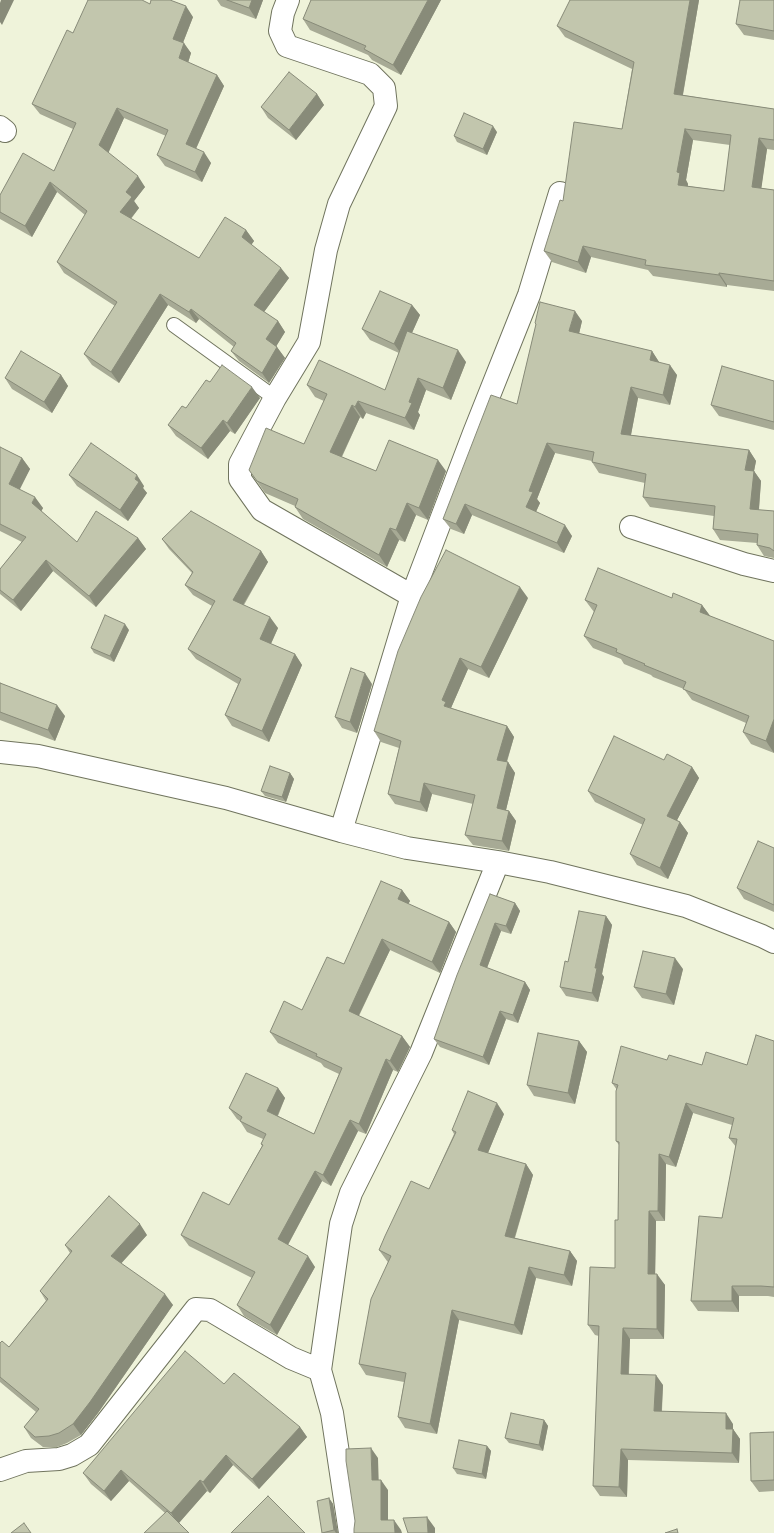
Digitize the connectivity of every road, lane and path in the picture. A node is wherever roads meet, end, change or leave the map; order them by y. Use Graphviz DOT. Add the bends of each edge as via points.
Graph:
graph roads {
  1 [pos="288,0"];
  2 [pos="560,193"];
  3 [pos="174,325"];
  4 [pos="276,398"];
  5 [pos="631,526"];
  6 [pos="774,571"];
  7 [pos="412,596"];
  8 [pos="0,752"];
  9 [pos="341,831"];
  10 [pos="498,862"];
  11 [pos="774,942"];
  12 [pos="320,1370"];
  13 [pos="0,1470"];
  14 [pos="350,1533"];
  1 -- 4 [label="street" via="280,31 287,46 370,74 384,88 386,106 339,204 326,250 309,342"];
  2 -- 7 [label="street" via="529,295"];
  3 -- 4 [label="lane"];
  4 -- 7 [label="street" via="240,464 240,479 244,487 262,510"];
  5 -- 6 [label="street" via="744,564"];
  7 -- 9 [label="street"];
  8 -- 9 [label="street" via="38,756 226,798"];
  9 -- 10 [label="street" via="407,848"];
  10 -- 11 [label="street" via="550,872 686,906"];
  10 -- 12 [label="street" via="421,1053 351,1193 341,1224"];
  12 -- 13 [label="street" via="291,1358 210,1310 196,1309 90,1445 59,1460 26,1461"];
  12 -- 14 [label="street" via="332,1412"];
}
